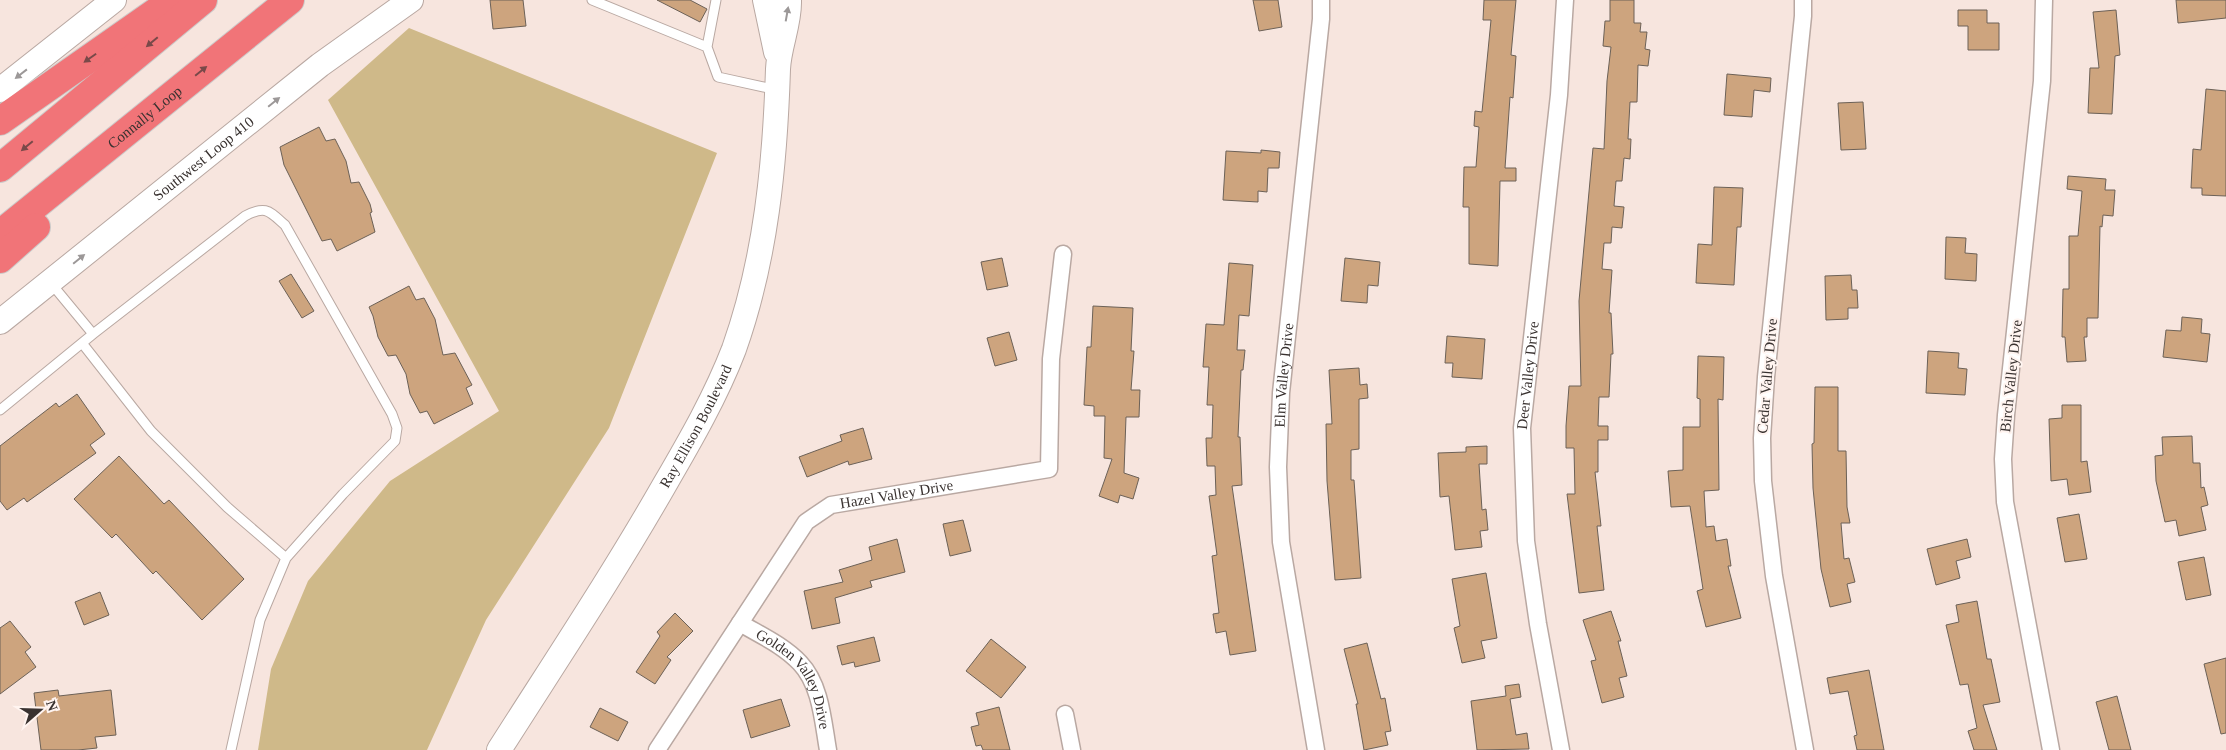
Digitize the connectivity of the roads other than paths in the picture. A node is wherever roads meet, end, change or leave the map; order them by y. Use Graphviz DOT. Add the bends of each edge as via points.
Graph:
graph roads {
  1 [pos="114,0"];
  2 [pos="173,0"];
  3 [pos="203,0"];
  4 [pos="290,0"];
  5 [pos="411,0"];
  6 [pos="592,0"];
  7 [pos="716,0"];
  8 [pos="764,0"];
  9 [pos="789,0"];
  10 [pos="1321,0"];
  11 [pos="1565,0"];
  12 [pos="1803,0"];
  13 [pos="2044,0"];
  14 [pos="707,47"];
  15 [pos="778,62"];
  16 [pos="0,90"];
  17 [pos="777,90"];
  18 [pos="0,121"];
  19 [pos="106,148"];
  20 [pos="0,168"];
  21 [pos="0,234"];
  22 [pos="1063,254"];
  23 [pos="0,259"];
  24 [pos="50,282"];
  25 [pos="0,322"];
  26 [pos="93,334"];
  27 [pos="82,342"];
  28 [pos="0,410"];
  29 [pos="286,558"];
  30 [pos="740,623"];
  31 [pos="1065,714"];
  32 [pos="231,750"];
  33 [pos="499,750"];
  34 [pos="656,750"];
  35 [pos="828,750"];
  36 [pos="1072,750"];
  37 [pos="1316,750"];
  38 [pos="1561,750"];
  39 [pos="1806,750"];
  40 [pos="2051,750"];
  1 -- 16 [label="main road, one-way"];
  2 -- 18 [label="highway, one-way"];
  3 -- 20 [label="highway, one-way"];
  19 -- 4 [label="highway, Connally Loop, one-way"];
  24 -- 5 [label="main road, Southwest Loop 410, one-way" via="320,65"];
  6 -- 14 [label="lane"];
  7 -- 14 [label="lane"];
  8 -- 15 [label="main road, Ray Ellison Boulevard"];
  15 -- 9 [label="main road, Ray Ellison Boulevard, one-way"];
  10 -- 37 [label="street, Elm Valley Drive" via="1281,393 1278,467 1281,542"];
  11 -- 38 [label="street, Deer Valley Drive" via="1559,95 1522,428 1526,541"];
  12 -- 39 [label="street, Cedar Valley Drive" via="1762,438 1763,481 1774,576"];
  13 -- 40 [label="street, Birch Valley Drive" via="2042,81 2003,459 2006,502"];
  14 -- 17 [label="lane" via="718,77"];
  15 -- 17 [label="main road, Ray Ellison Boulevard"];
  17 -- 33 [label="main road, Ray Ellison Boulevard" via="763,240 733,349 695,432 632,542"];
  19 -- 21 [label="highway, Connally Loop"];
  19 -- 23 [label="highway" via="59,206"];
  22 -- 30 [label="street, Hazel Valley Drive" via="1051,359 1049,469 831,505 806,522"];
  24 -- 25 [label="main road, Southwest Loop 410"];
  24 -- 26 [label="lane"];
  26 -- 27 [label="lane"];
  26 -- 29 [label="lane" via="245,216 259,209 270,211 285,225 397,428 395,442"];
  27 -- 28 [label="lane"];
  27 -- 29 [label="lane" via="151,432 227,507"];
  29 -- 32 [label="lane" via="260,620"];
  30 -- 34 [label="street, Hazel Valley Drive"];
  30 -- 35 [label="street, Golden Valley Drive" via="781,647 801,664 814,685"];
  31 -- 36 [label="street"];
}
